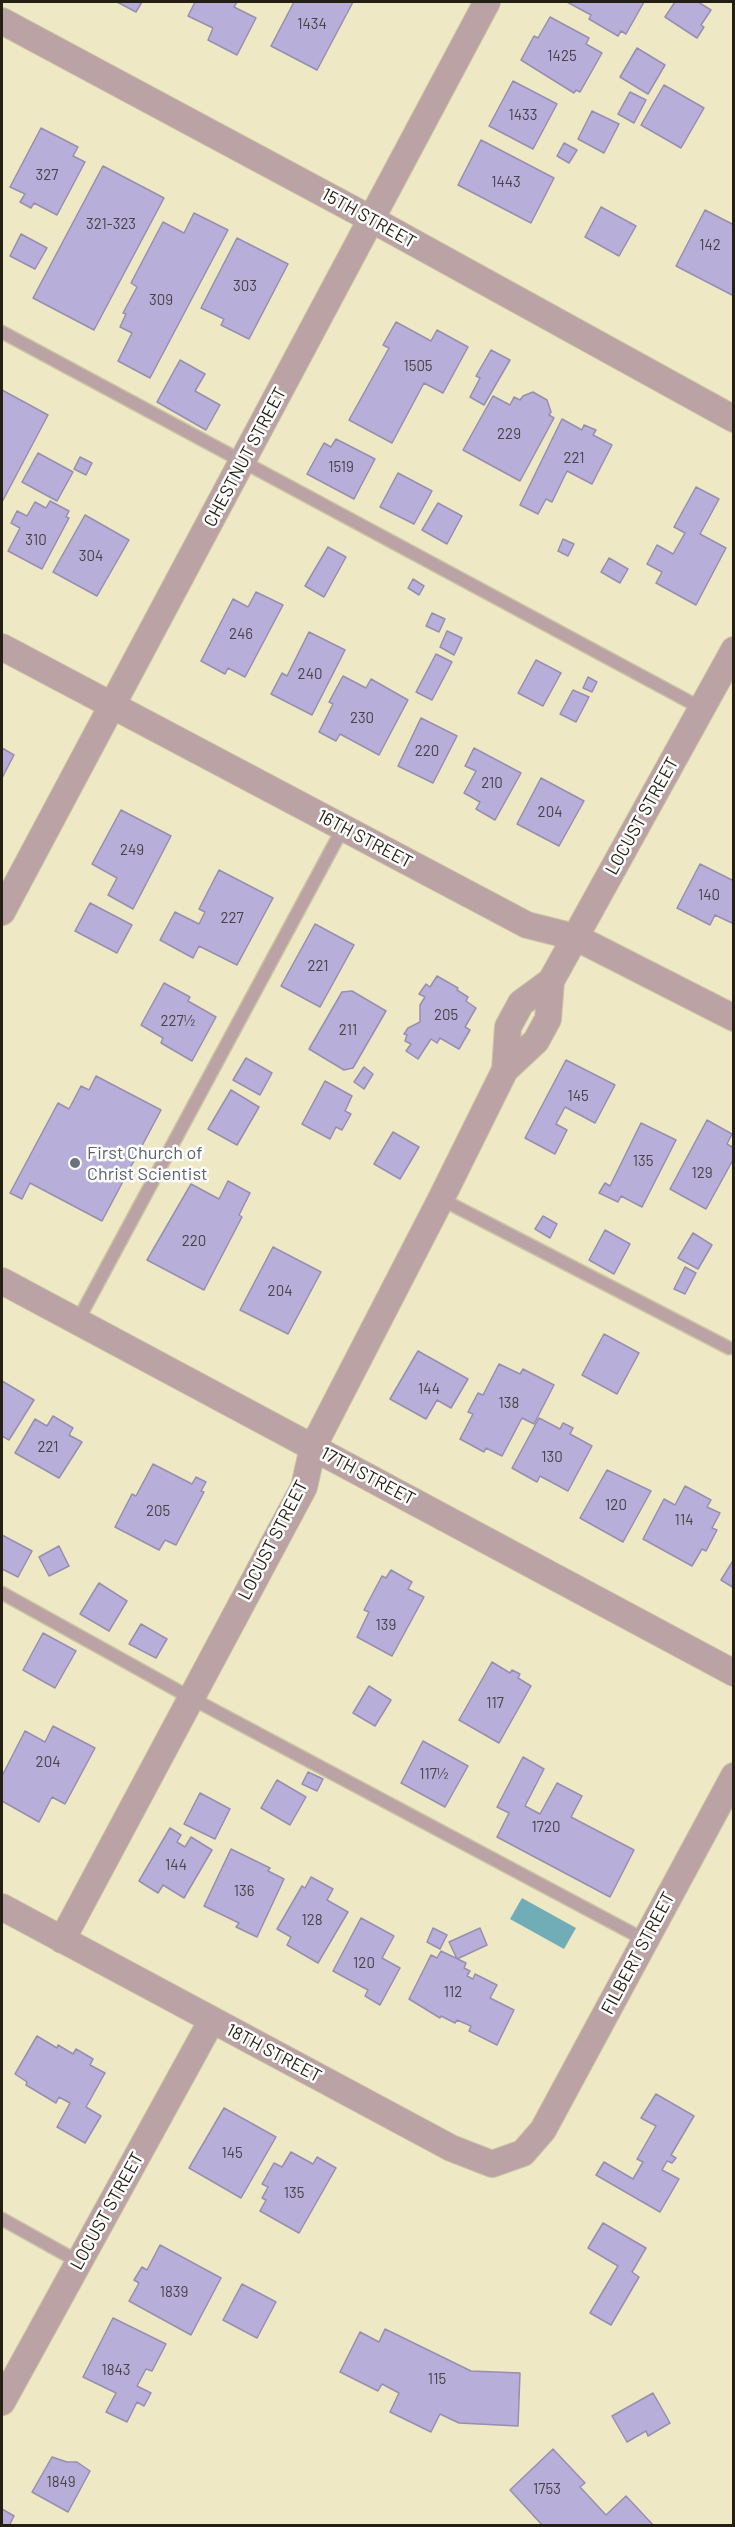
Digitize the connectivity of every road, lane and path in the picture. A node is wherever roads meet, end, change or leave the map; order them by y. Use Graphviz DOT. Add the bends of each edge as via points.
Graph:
graph roads {
  1 [pos="487,2"];
  2 [pos="2,21"];
  3 [pos="371,219"];
  4 [pos="2,332"];
  5 [pos="734,419"];
  6 [pos="242,461"];
  7 [pos="2,647"];
  8 [pos="734,650"];
  9 [pos="112,705"];
  10 [pos="701,708"];
  11 [pos="343,828"];
  12 [pos="2,912"];
  13 [pos="575,937"];
  14 [pos="734,1018"];
  15 [pos="441,1199"];
  16 [pos="2,1281"];
  17 [pos="77,1322"];
  18 [pos="729,1348"];
  19 [pos="313,1447"];
  20 [pos="2,1593"];
  21 [pos="734,1673"];
  22 [pos="191,1698"];
  23 [pos="734,1776"];
  24 [pos="2,1907"];
  25 [pos="62,1940"];
  26 [pos="645,1940"];
  27 [pos="212,2020"];
  28 [pos="543,2130"];
  29 [pos="2,2219"];
  30 [pos="79,2262"];
  31 [pos="2,2402"];
  1 -- 3 [label="street, CHESTNUT STREET"];
  2 -- 3 [label="street, 15TH STREET"];
  3 -- 5 [label="street, 15TH STREET"];
  3 -- 6 [label="street, CHESTNUT STREET"];
  4 -- 6 [label="lane"];
  6 -- 9 [label="street, CHESTNUT STREET"];
  6 -- 10 [label="lane"];
  7 -- 9 [label="street, 16TH STREET"];
  8 -- 10 [label="street, LOCUST STREET"];
  9 -- 11 [label="street, 16TH STREET"];
  9 -- 12 [label="street, CHESTNUT STREET"];
  10 -- 13 [label="street, LOCUST STREET"];
  11 -- 13 [label="street, 16TH STREET" via="526,925"];
  11 -- 17 [label="lane"];
  13 -- 14 [label="street, 16TH STREET"];
  13 -- 15 [label="street, LOCUST STREET" via="551,981 521,1003 508,1027 505,1070"];
  15 -- 18 [label="lane"];
  15 -- 19 [label="street, LOCUST STREET"];
  16 -- 17 [label="street, 17TH STREET"];
  17 -- 19 [label="street, 17TH STREET"];
  19 -- 21 [label="street, 17TH STREET"];
  19 -- 22 [label="street, LOCUST STREET" via="303,1487"];
  20 -- 22 [label="lane"];
  22 -- 25 [label="street, LOCUST STREET"];
  22 -- 26 [label="lane"];
  23 -- 26 [label="street, FILBERT STREET"];
  24 -- 25 [label="street, 18TH STREET"];
  25 -- 27 [label="street, 18TH STREET"];
  26 -- 28 [label="street, FILBERT STREET"];
  27 -- 28 [label="street, 18TH STREET" via="451,2148 492,2164 523,2153"];
  27 -- 30 [label="street, LOCUST STREET"];
  29 -- 30 [label="lane"];
  30 -- 31 [label="street, LOCUST STREET"];
}
